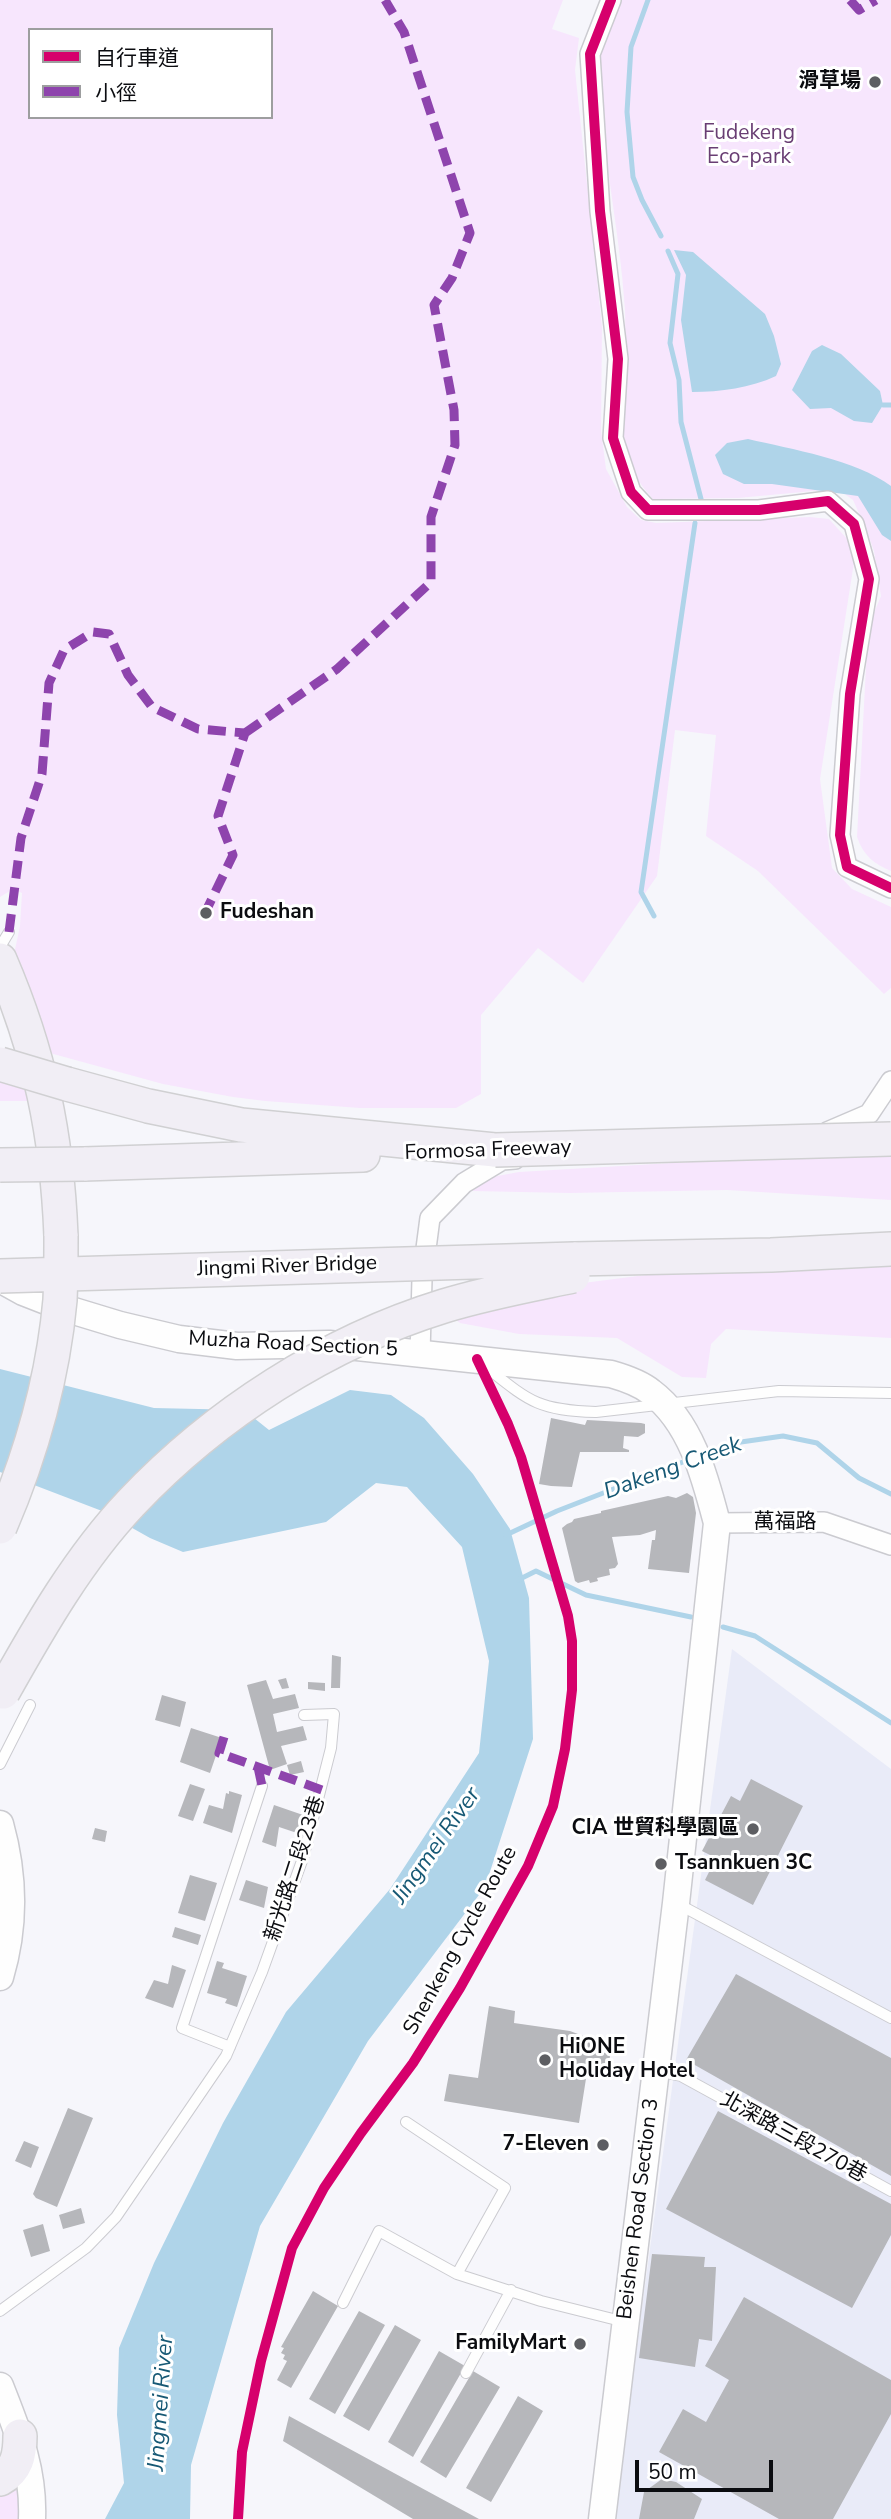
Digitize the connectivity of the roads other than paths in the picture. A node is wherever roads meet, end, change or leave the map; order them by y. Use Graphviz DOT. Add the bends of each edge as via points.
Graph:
graph roads {
  1 [pos="611,0"];
  2 [pos="891,888"];
  3 [pos="4,946"];
  4 [pos="0,947"];
  5 [pos="0,1064"];
  6 [pos="891,1081"];
  7 [pos="891,1139"];
  8 [pos="495,1150"];
  9 [pos="0,1166"];
  10 [pos="891,1249"];
  11 [pos="574,1268"];
  12 [pos="0,1277"];
  13 [pos="420,1353"];
  14 [pos="477,1359"];
  15 [pos="891,1393"];
  16 [pos="664,1403"];
  17 [pos="717,1523"];
  18 [pos="0,1527"];
  19 [pos="891,1545"];
  20 [pos="8,1697"];
  21 [pos="304,1714"];
  22 [pos="0,1764"];
  23 [pos="262,1786"];
  24 [pos="0,1824"];
  25 [pos="676,1903"];
  26 [pos="0,1977"];
  27 [pos="891,2018"];
  28 [pos="230,2047"];
  29 [pos="656,2071"];
  30 [pos="406,2122"];
  31 [pos="891,2191"];
  32 [pos="457,2274"];
  33 [pos="511,2290"];
  34 [pos="343,2303"];
  35 [pos="0,2311"];
  36 [pos="625,2322"];
  37 [pos="466,2373"];
  38 [pos="0,2386"];
  39 [pos="20,2436"];
  40 [pos="0,2480"];
  41 [pos="32,2519"];
  42 [pos="602,2519"];
  1 -- 2 [label="street" via="590,54 600,211 618,359 613,438 631,492 648,510 759,510 828,501 853,524 869,579 850,694 840,835 847,867"];
  3 -- 4 [label="lane"];
  3 -- 18 [label="highway, bridge" via="54,1139 61,1236 60,1300 43,1402"];
  5 -- 8 [label="highway, bridge" via="148,1106 241,1125"];
  6 -- 13 [label="street" via="869,1114 833,1131 765,1145 502,1160 464,1183 430,1218"];
  7 -- 8 [label="highway, Formosa Freeway, bridge"];
  8 -- 9 [label="highway, Formosa Freeway, bridge"];
  10 -- 11 [label="highway"];
  11 -- 12 [label="highway, Jingmi River Bridge, bridge"];
  11 -- 20 [label="highway, bridge" via="404,1320 313,1363 211,1431 170,1465 95,1546 46,1617"];
  12 -- 13 [label="main road, Muzha Road Section 5, bridge" via="64,1308 179,1339 237,1346 329,1344"];
  13 -- 14 [label="main road, Muzha Road Section 5"];
  14 -- 16 [label="main road, Muzha Road Section 5" via="596,1371 632,1381"];
  14 -- 16 [label="lane" via="524,1398 543,1406 596,1412"];
  15 -- 16 [label="lane" via="779,1391"];
  16 -- 17 [label="main road" via="704,1471"];
  17 -- 19 [label="street, 萬福路" via="824,1522"];
  17 -- 25 [label="main road, Beishen Road Section 3"];
  20 -- 22 [label="lane"];
  21 -- 28 [label="lane, 新光路二段23巷" via="334,1714 322,1790 303,1858"];
  23 -- 28 [label="lane" via="182,2028"];
  24 -- 26 [label="main road" via="11,1895"];
  25 -- 27 [label="lane"];
  25 -- 29 [label="main road, Beishen Road Section 3"];
  28 -- 35 [label="lane, 新光路二段23巷" via="116,2217 86,2248"];
  29 -- 31 [label="lane, 北深路三段270巷" via="681,2076"];
  29 -- 36 [label="main road, Beishen Road Section 3"];
  30 -- 32 [label="lane" via="505,2188"];
  32 -- 33 [label="lane"];
  32 -- 34 [label="lane" via="379,2231"];
  33 -- 36 [label="lane"];
  33 -- 37 [label="lane"];
  36 -- 42 [label="main road, Beishen Road Section 3"];
  38 -- 39 [label="main road"];
  39 -- 40 [label="highway" via="15,2466"];
  39 -- 41 [label="main road" via="30,2470"];
}
